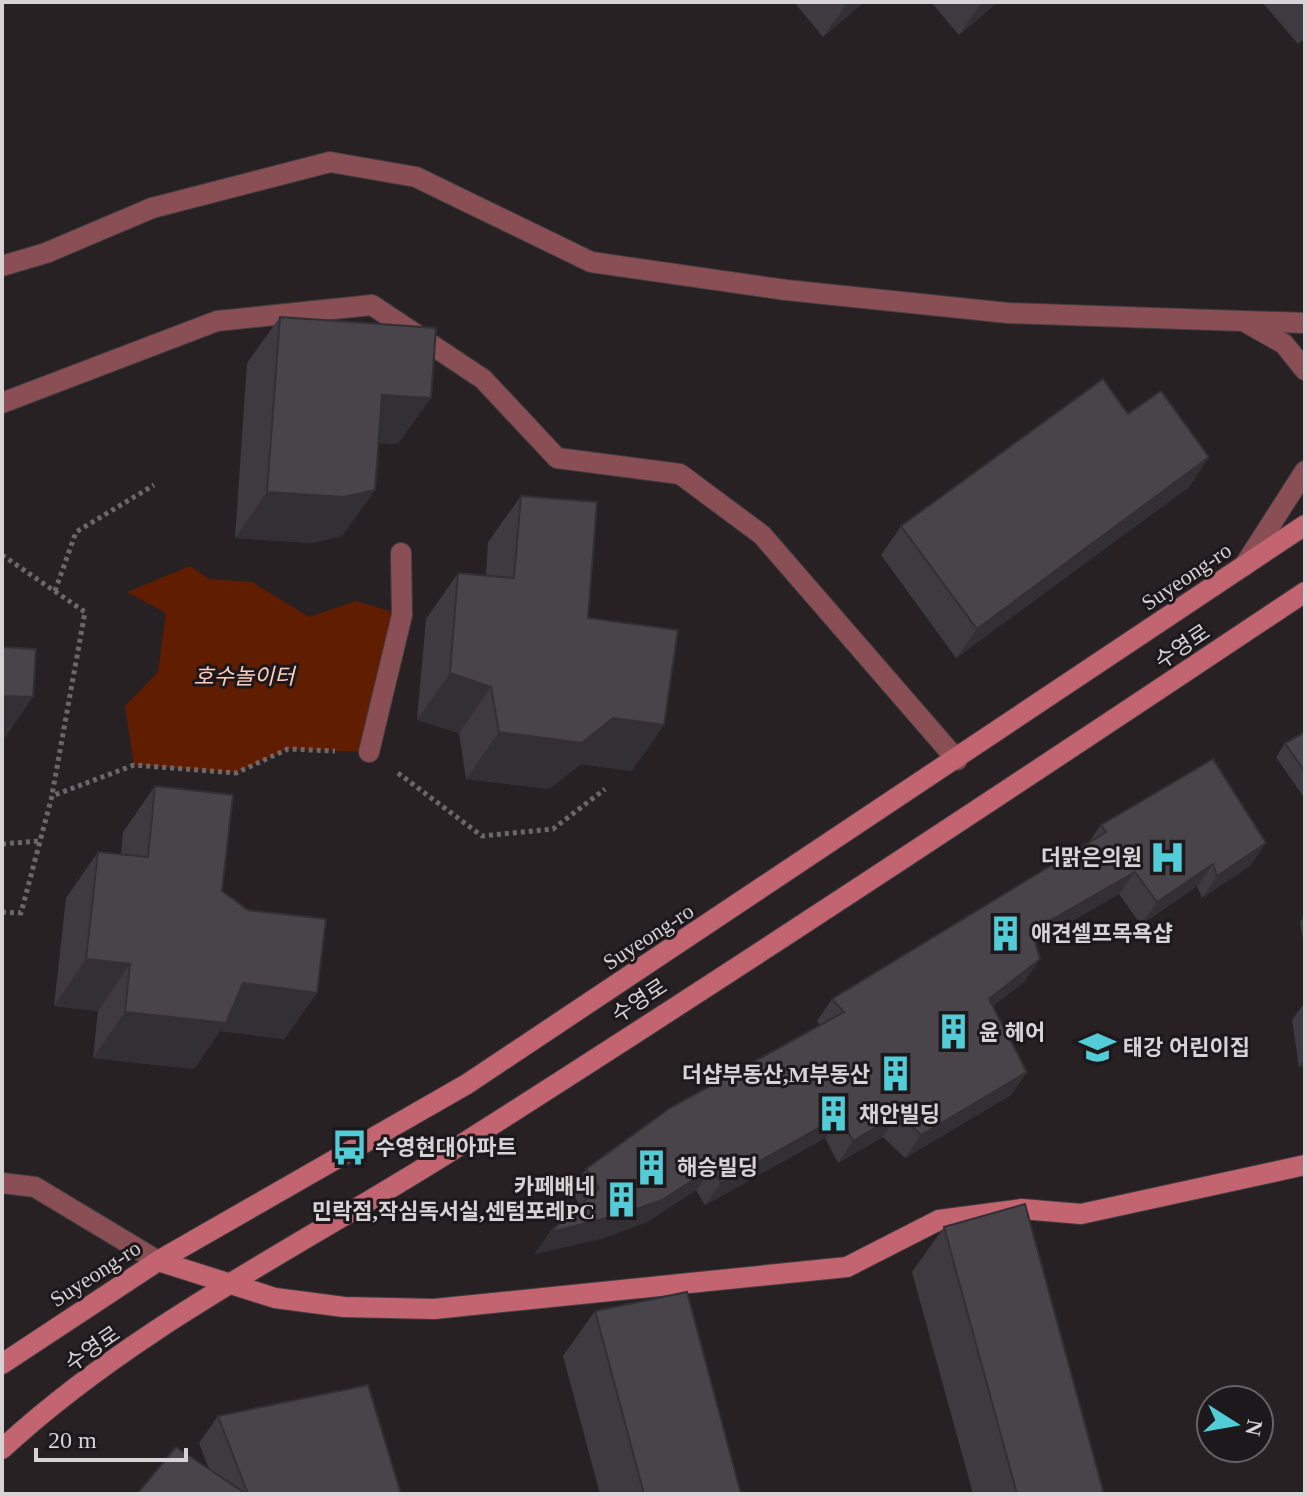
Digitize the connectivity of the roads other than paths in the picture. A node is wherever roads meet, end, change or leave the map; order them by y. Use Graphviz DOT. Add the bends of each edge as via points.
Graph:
graph roads {
  1 [pos="2,266"];
  2 [pos="1244,321"];
  3 [pos="1305,323"];
  4 [pos="1305,370"];
  5 [pos="2,403"];
  6 [pos="1305,471"];
  7 [pos="1305,525"];
  8 [pos="401,553"];
  9 [pos="1244,566"];
  10 [pos="1305,592"];
  11 [pos="369,752"];
  12 [pos="957,760"];
  13 [pos="1305,1165"];
  14 [pos="2,1183"];
  15 [pos="158,1261"];
  16 [pos="231,1284"];
  17 [pos="2,1364"];
  18 [pos="2,1449"];
  1 -- 2 [label="street" via="152,208 330,162 416,177 591,262 786,290 1008,313"];
  2 -- 3 [label="street"];
  2 -- 4 [label="street" via="1284,344"];
  5 -- 12 [label="street" via="217,321 372,305 483,379 557,458 680,474 762,535"];
  6 -- 9 [label="street"];
  7 -- 9 [label="main road, Suyeong-ro"];
  8 -- 11 [label="street" via="402,615"];
  9 -- 12 [label="main road, Suyeong-ro"];
  10 -- 16 [label="main road, 수영로" via="457,1148"];
  12 -- 15 [label="main road, Suyeong-ro" via="467,1084"];
  13 -- 16 [label="main road" via="1081,1214 1022,1209 939,1220 847,1267 434,1309 344,1307 275,1298"];
  14 -- 15 [label="street" via="35,1187"];
  15 -- 16 [label="main road"];
  15 -- 17 [label="main road, Suyeong-ro"];
  16 -- 18 [label="main road, 수영로" via="91,1376"];
}
